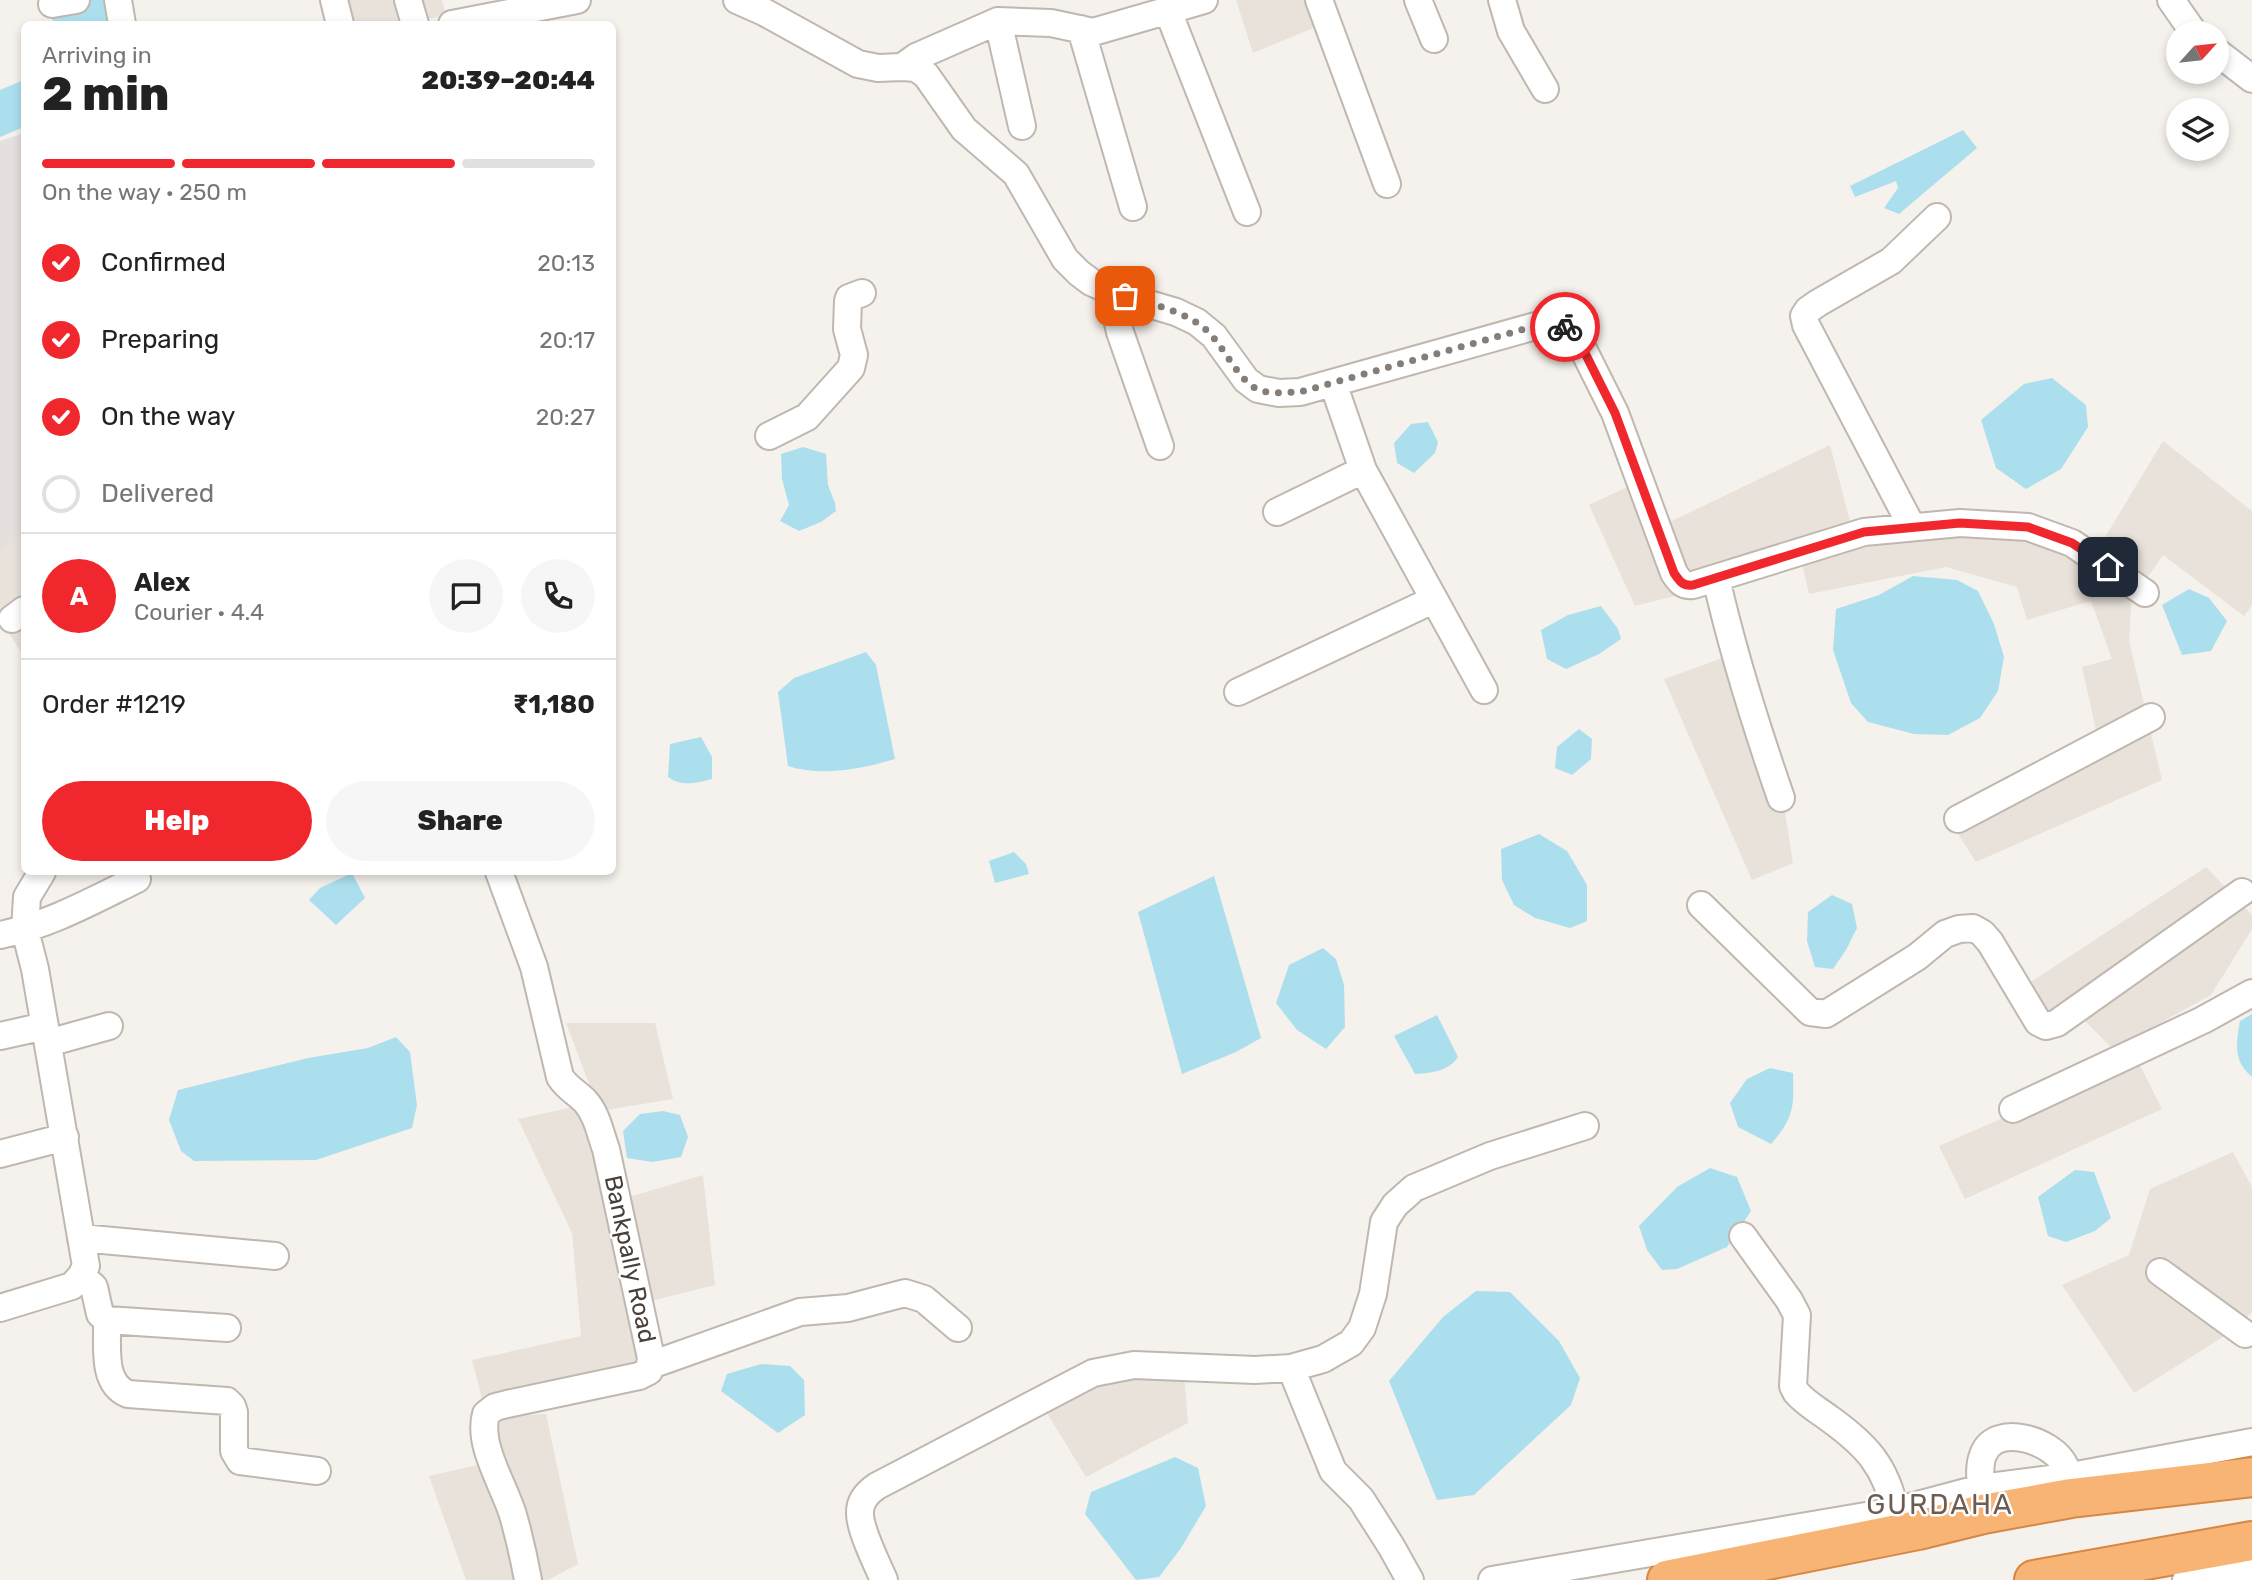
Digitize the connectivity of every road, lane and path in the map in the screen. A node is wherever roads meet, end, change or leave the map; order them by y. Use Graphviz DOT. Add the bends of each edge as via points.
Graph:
graph roads {
  1 [pos="118,0"];
  2 [pos="334,0"];
  3 [pos="408,0"];
  4 [pos="737,0"];
  5 [pos="1204,0"];
  6 [pos="1319,0"];
  7 [pos="1418,0"];
  8 [pos="1502,0"];
  9 [pos="2171,0"];
  10 [pos="566,1"];
  11 [pos="764,6"];
  12 [pos="1161,8"];
  13 [pos="122,21"];
  14 [pos="339,21"];
  15 [pos="414,21"];
  16 [pos="467,21"];
  17 [pos="998,21"];
  18 [pos="2186,21"];
  19 [pos="1081,29"];
  20 [pos="1434,39"];
  21 [pos="2230,62"];
  22 [pos="902,67"];
  23 [pos="2252,79"];
  24 [pos="1545,89"];
  25 [pos="1022,126"];
  26 [pos="1387,184"];
  27 [pos="1133,207"];
  28 [pos="1247,212"];
  29 [pos="1937,217"];
  30 [pos="1111,290"];
  31 [pos="862,293"];
  32 [pos="1333,383"];
  33 [pos="769,436"];
  34 [pos="1160,446"];
  35 [pos="1363,470"];
  36 [pos="1278,512"];
  37 [pos="1912,527"];
  38 [pos="1716,578"];
  39 [pos="2145,593"];
  40 [pos="1433,600"];
  41 [pos="1483,690"];
  42 [pos="1238,692"];
  43 [pos="2151,717"];
  44 [pos="1781,799"];
  45 [pos="1958,819"];
  46 [pos="40,875"];
  47 [pos="500,875"];
  48 [pos="137,879"];
  49 [pos="2242,892"];
  50 [pos="1701,905"];
  51 [pos="13,932"];
  52 [pos="2252,993"];
  53 [pos="109,1026"];
  54 [pos="47,1034"];
  55 [pos="0,1036"];
  56 [pos="2012,1110"];
  57 [pos="1585,1125"];
  58 [pos="65,1137"];
  59 [pos="0,1154"];
  60 [pos="1743,1236"];
  61 [pos="81,1238"];
  62 [pos="275,1256"];
  63 [pos="2160,1272"];
  64 [pos="81,1276"];
  65 [pos="0,1308"];
  66 [pos="107,1320"];
  67 [pos="227,1328"];
  68 [pos="958,1328"];
  69 [pos="2245,1334"];
  70 [pos="651,1366"];
  71 [pos="1291,1368"];
  72 [pos="2252,1442"];
  73 [pos="317,1471"];
  74 [pos="2066,1477"];
  75 [pos="2252,1477"];
  76 [pos="1981,1488"];
  77 [pos="1895,1511"];
  78 [pos="2252,1541"];
  79 [pos="2252,1567"];
  80 [pos="528,1580"];
  81 [pos="884,1580"];
  82 [pos="1410,1580"];
  83 [pos="1492,1580"];
  84 [pos="1667,1580"];
  85 [pos="2034,1580"];
  86 [pos="2186,1580"];
  1 -- 13 [label="street"];
  2 -- 14 [label="street"];
  3 -- 15 [label="street"];
  4 -- 11 [label="street"];
  5 -- 12 [label="street"];
  6 -- 26 [label="street"];
  7 -- 20 [label="street"];
  8 -- 24 [label="street" via="1511,31"];
  9 -- 18 [label="street"];
  10 -- 16 [label="street"];
  11 -- 22 [label="street" via="858,64"];
  12 -- 19 [label="street" via="1093,32"];
  12 -- 28 [label="street"];
  17 -- 19 [label="street"];
  17 -- 22 [label="street"];
  17 -- 25 [label="street"];
  19 -- 27 [label="street"];
  21 -- 23 [label="street"];
  22 -- 30 [label="street" via="926,75 964,129 1016,174 1065,258 1091,282"];
  29 -- 37 [label="street" via="1891,261 1818,303 1804,316"];
  30 -- 32 [label="street" via="1197,323 1214,336 1245,380 1258,390 1300,392"];
  30 -- 34 [label="street" via="1120,332"];
  31 -- 33 [label="street" via="848,301 847,329 854,355 851,368 807,417"];
  32 -- 35 [label="street"];
  32 -- 38 [label="street" via="1539,325 1570,329 1615,413 1679,582 1686,586"];
  35 -- 36 [label="street"];
  35 -- 40 [label="street"];
  37 -- 38 [label="street" via="1864,532"];
  37 -- 39 [label="street" via="1960,523 2028,527 2072,543"];
  38 -- 44 [label="street" via="1732,648"];
  40 -- 41 [label="street"];
  40 -- 42 [label="street"];
  43 -- 45 [label="street"];
  46 -- 51 [label="street"];
  47 -- 70 [label="street, Bankpally Road" via="534,968 560,1077 589,1107 606,1149"];
  48 -- 51 [label="street" via="63,915"];
  49 -- 50 [label="street" via="2057,1023 2046,1026 2038,1022 1990,942 1973,928 1945,934 1917,957 1818,1015"];
  51 -- 54 [label="street" via="35,969"];
  52 -- 56 [label="street"];
  53 -- 54 [label="street"];
  54 -- 55 [label="street"];
  54 -- 58 [label="street"];
  57 -- 71 [label="street" via="1490,1156 1415,1188 1384,1222 1373,1294 1362,1328 1351,1343 1333,1354"];
  58 -- 59 [label="street"];
  58 -- 61 [label="street"];
  60 -- 77 [label="street" via="1797,1315 1796,1392 1857,1441 1883,1471"];
  61 -- 62 [label="street"];
  61 -- 64 [label="street" via="86,1266"];
  63 -- 69 [label="street"];
  64 -- 65 [label="street" via="72,1286"];
  64 -- 66 [label="street" via="94,1287 100,1314"];
  66 -- 67 [label="street"];
  66 -- 73 [label="street" via="109,1374 119,1390 227,1401 234,1412 234,1451 240,1461"];
  68 -- 70 [label="street" via="924,1299 905,1293 848,1308 800,1312"];
  70 -- 80 [label="street, Bankpally Road" via="639,1377 507,1404 486,1414 488,1448 512,1512"];
  71 -- 81 [label="street" via="1134,1365 1093,1373 866,1494 859,1511"];
  71 -- 82 [label="street" via="1333,1471 1361,1499"];
  72 -- 74 [label="street"];
  74 -- 76 [label="street"];
  74 -- 76 [label="street" via="2065,1466 2055,1454 2036,1441 2010,1437 1998,1440 1983,1454"];
  75 -- 84 [label="highway" via="2071,1498"];
  76 -- 77 [label="street"];
  77 -- 83 [label="street"];
  78 -- 85 [label="highway"];
  79 -- 86 [label="street"];
}
